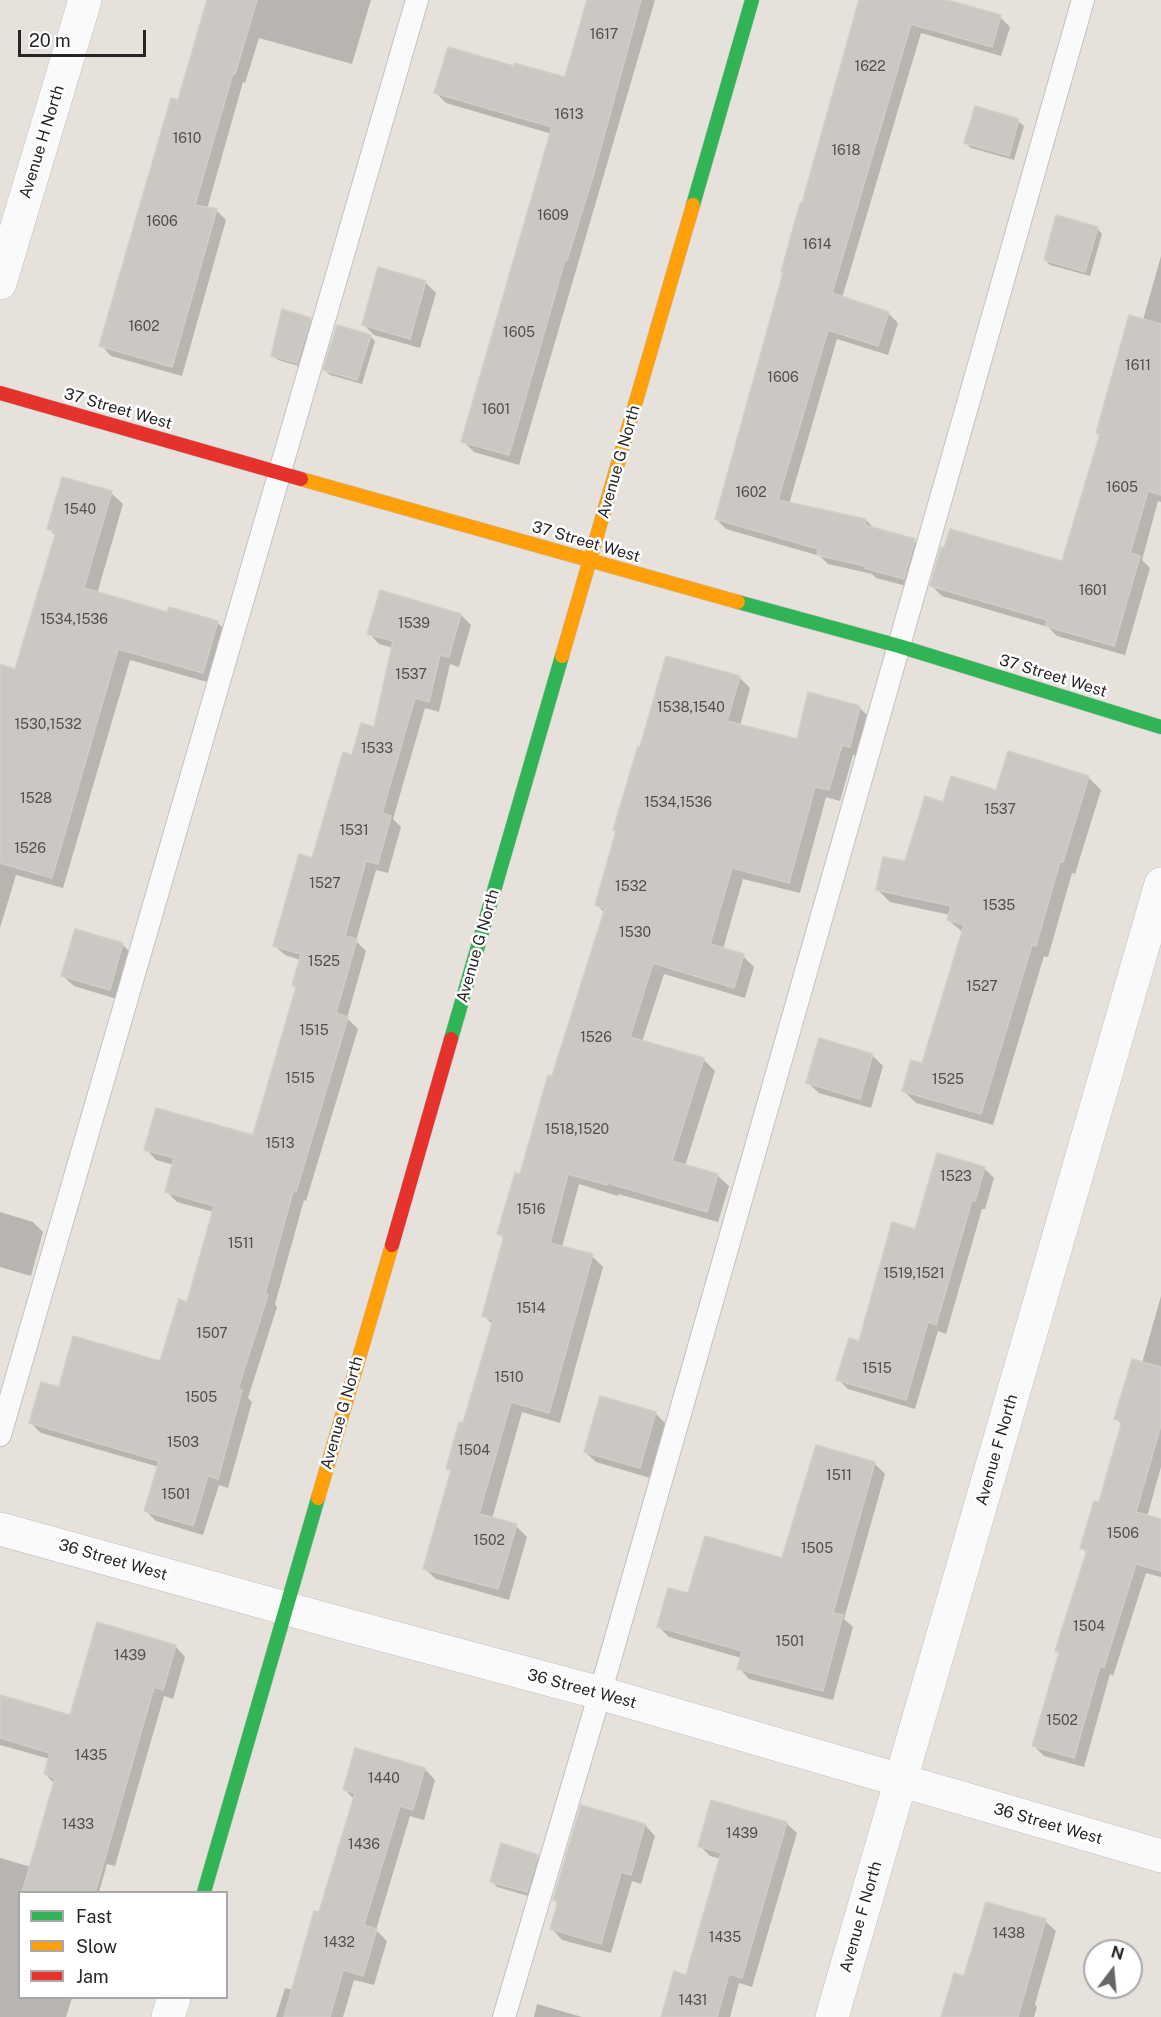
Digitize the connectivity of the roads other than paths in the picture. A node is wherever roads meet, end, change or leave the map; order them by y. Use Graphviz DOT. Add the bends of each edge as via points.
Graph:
graph roads {
  1 [pos="85,0"];
  2 [pos="417,0"];
  3 [pos="752,0"];
  4 [pos="1083,0"];
  5 [pos="0,283"];
  6 [pos="0,393"];
  7 [pos="278,471"];
  8 [pos="591,561"];
  9 [pos="899,646"];
  10 [pos="1161,727"];
  11 [pos="1161,884"];
  12 [pos="0,1435"];
  13 [pos="0,1529"];
  14 [pos="286,1608"];
  15 [pos="600,1693"];
  16 [pos="901,1781"];
  17 [pos="1161,1856"];
  18 [pos="205,1891"];
  19 [pos="174,1999"];
  20 [pos="168,2017"];
  21 [pos="504,2017"];
  22 [pos="832,2017"];
  1 -- 5 [label="street, Avenue H North"];
  2 -- 7 [label="lane"];
  3 -- 8 [label="street, Avenue G North"];
  4 -- 9 [label="lane"];
  6 -- 7 [label="street, 37 Street West"];
  7 -- 8 [label="street, 37 Street West"];
  7 -- 12 [label="lane"];
  8 -- 9 [label="street, 37 Street West"];
  8 -- 14 [label="street, Avenue G North"];
  9 -- 10 [label="street, 37 Street West"];
  9 -- 15 [label="lane"];
  11 -- 16 [label="street, Avenue F North"];
  13 -- 14 [label="street, 36 Street West"];
  14 -- 15 [label="street, 36 Street West"];
  14 -- 18 [label="street, Avenue G North"];
  15 -- 16 [label="street, 36 Street West"];
  15 -- 21 [label="lane"];
  16 -- 17 [label="street, 36 Street West"];
  16 -- 22 [label="street, Avenue F North"];
  19 -- 20 [label="street"];
}
